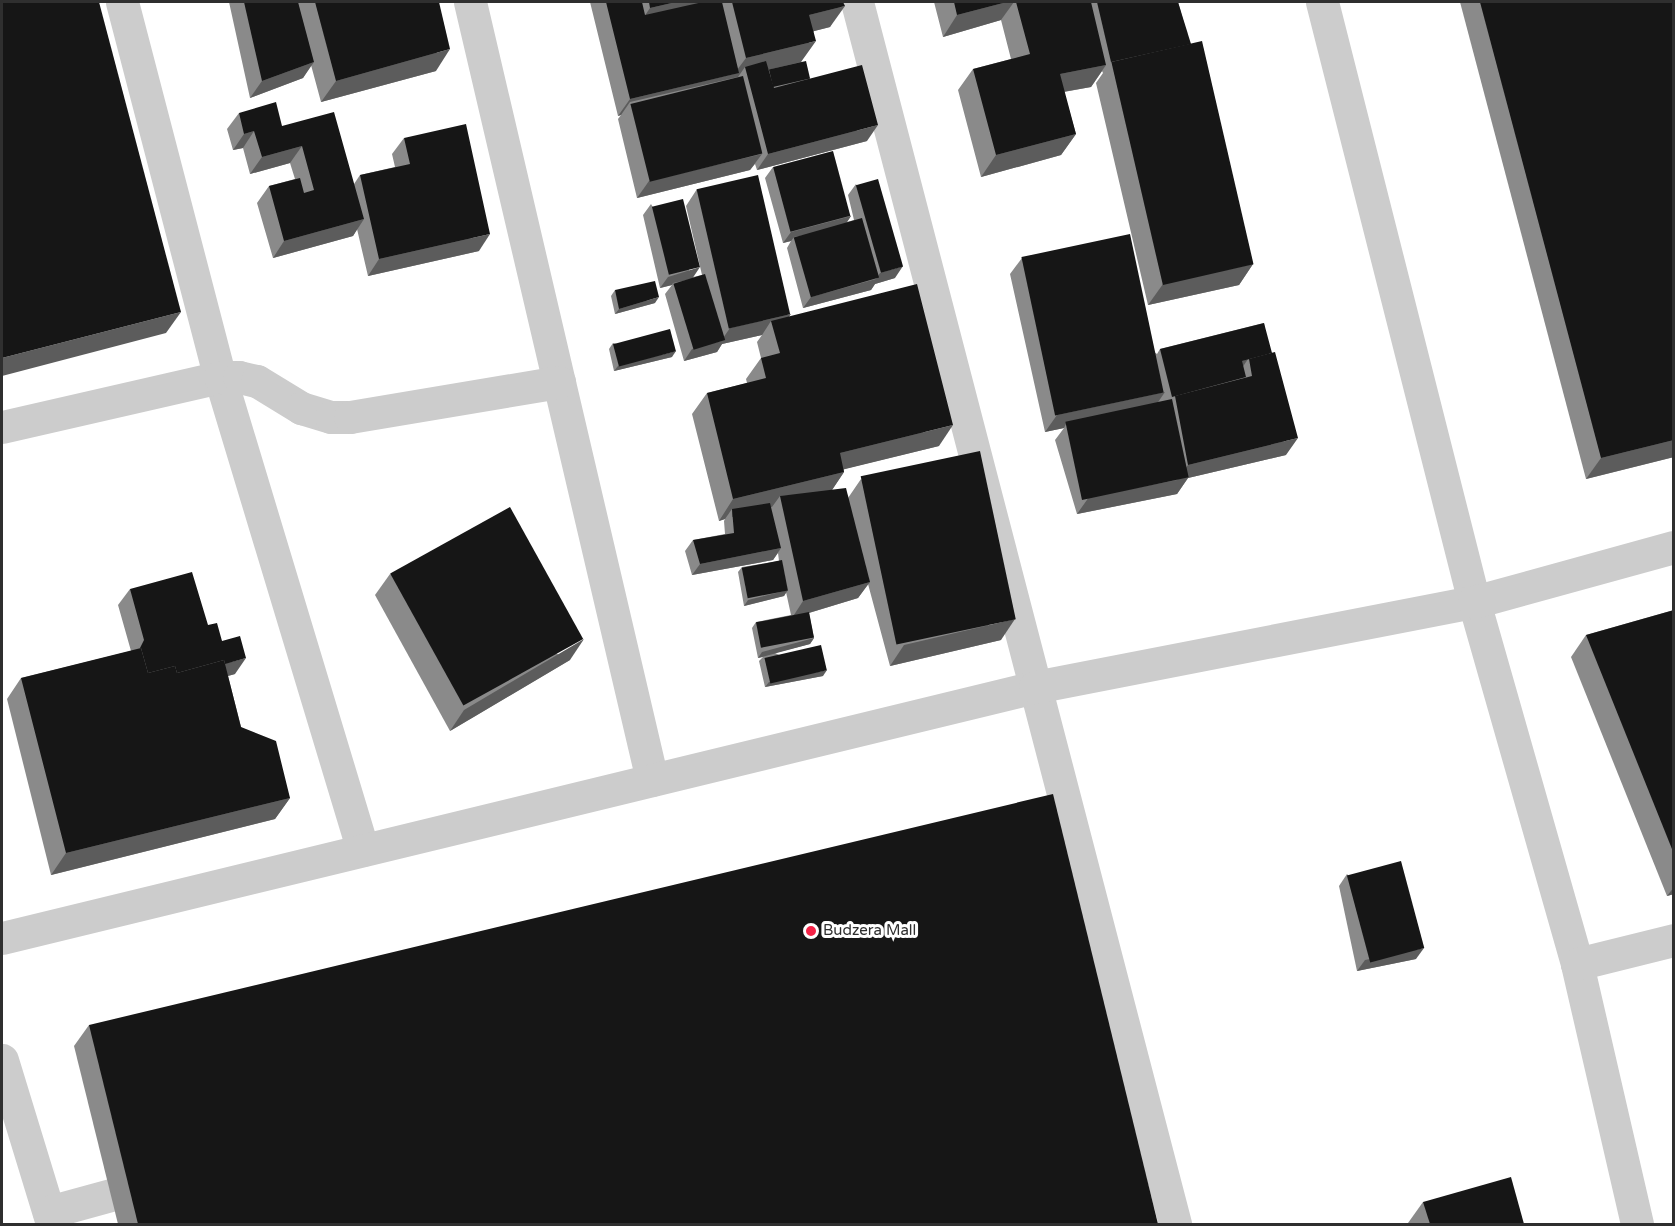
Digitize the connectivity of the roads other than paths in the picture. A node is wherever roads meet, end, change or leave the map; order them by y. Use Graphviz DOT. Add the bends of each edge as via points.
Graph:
graph roads {
  1 [pos="122,2"];
  2 [pos="470,2"];
  3 [pos="857,2"];
  4 [pos="1322,2"];
  5 [pos="220,377"];
  6 [pos="559,382"];
  7 [pos="2,427"];
  8 [pos="1674,547"];
  9 [pos="1474,602"];
  10 [pos="1035,687"];
  11 [pos="652,780"];
  12 [pos="363,850"];
  13 [pos="2,938"];
  14 [pos="1674,940"];
  15 [pos="1577,964"];
  16 [pos="2,1060"];
  17 [pos="186,1174"];
  18 [pos="51,1218"];
  19 [pos="1175,1224"];
  20 [pos="1637,1224"];
  1 -- 5 [label="lane"];
  2 -- 6 [label="lane"];
  3 -- 10 [label="lane"];
  4 -- 9 [label="lane"];
  5 -- 6 [label="lane" via="239,376 257,381 301,408 332,417"];
  5 -- 7 [label="lane"];
  5 -- 12 [label="lane"];
  6 -- 11 [label="lane"];
  8 -- 9 [label="lane"];
  9 -- 10 [label="lane"];
  9 -- 15 [label="lane"];
  10 -- 11 [label="lane"];
  10 -- 19 [label="lane"];
  11 -- 12 [label="lane"];
  12 -- 13 [label="lane"];
  14 -- 15 [label="lane"];
  15 -- 20 [label="lane"];
  16 -- 18 [label="lane"];
  17 -- 18 [label="lane"];
}
